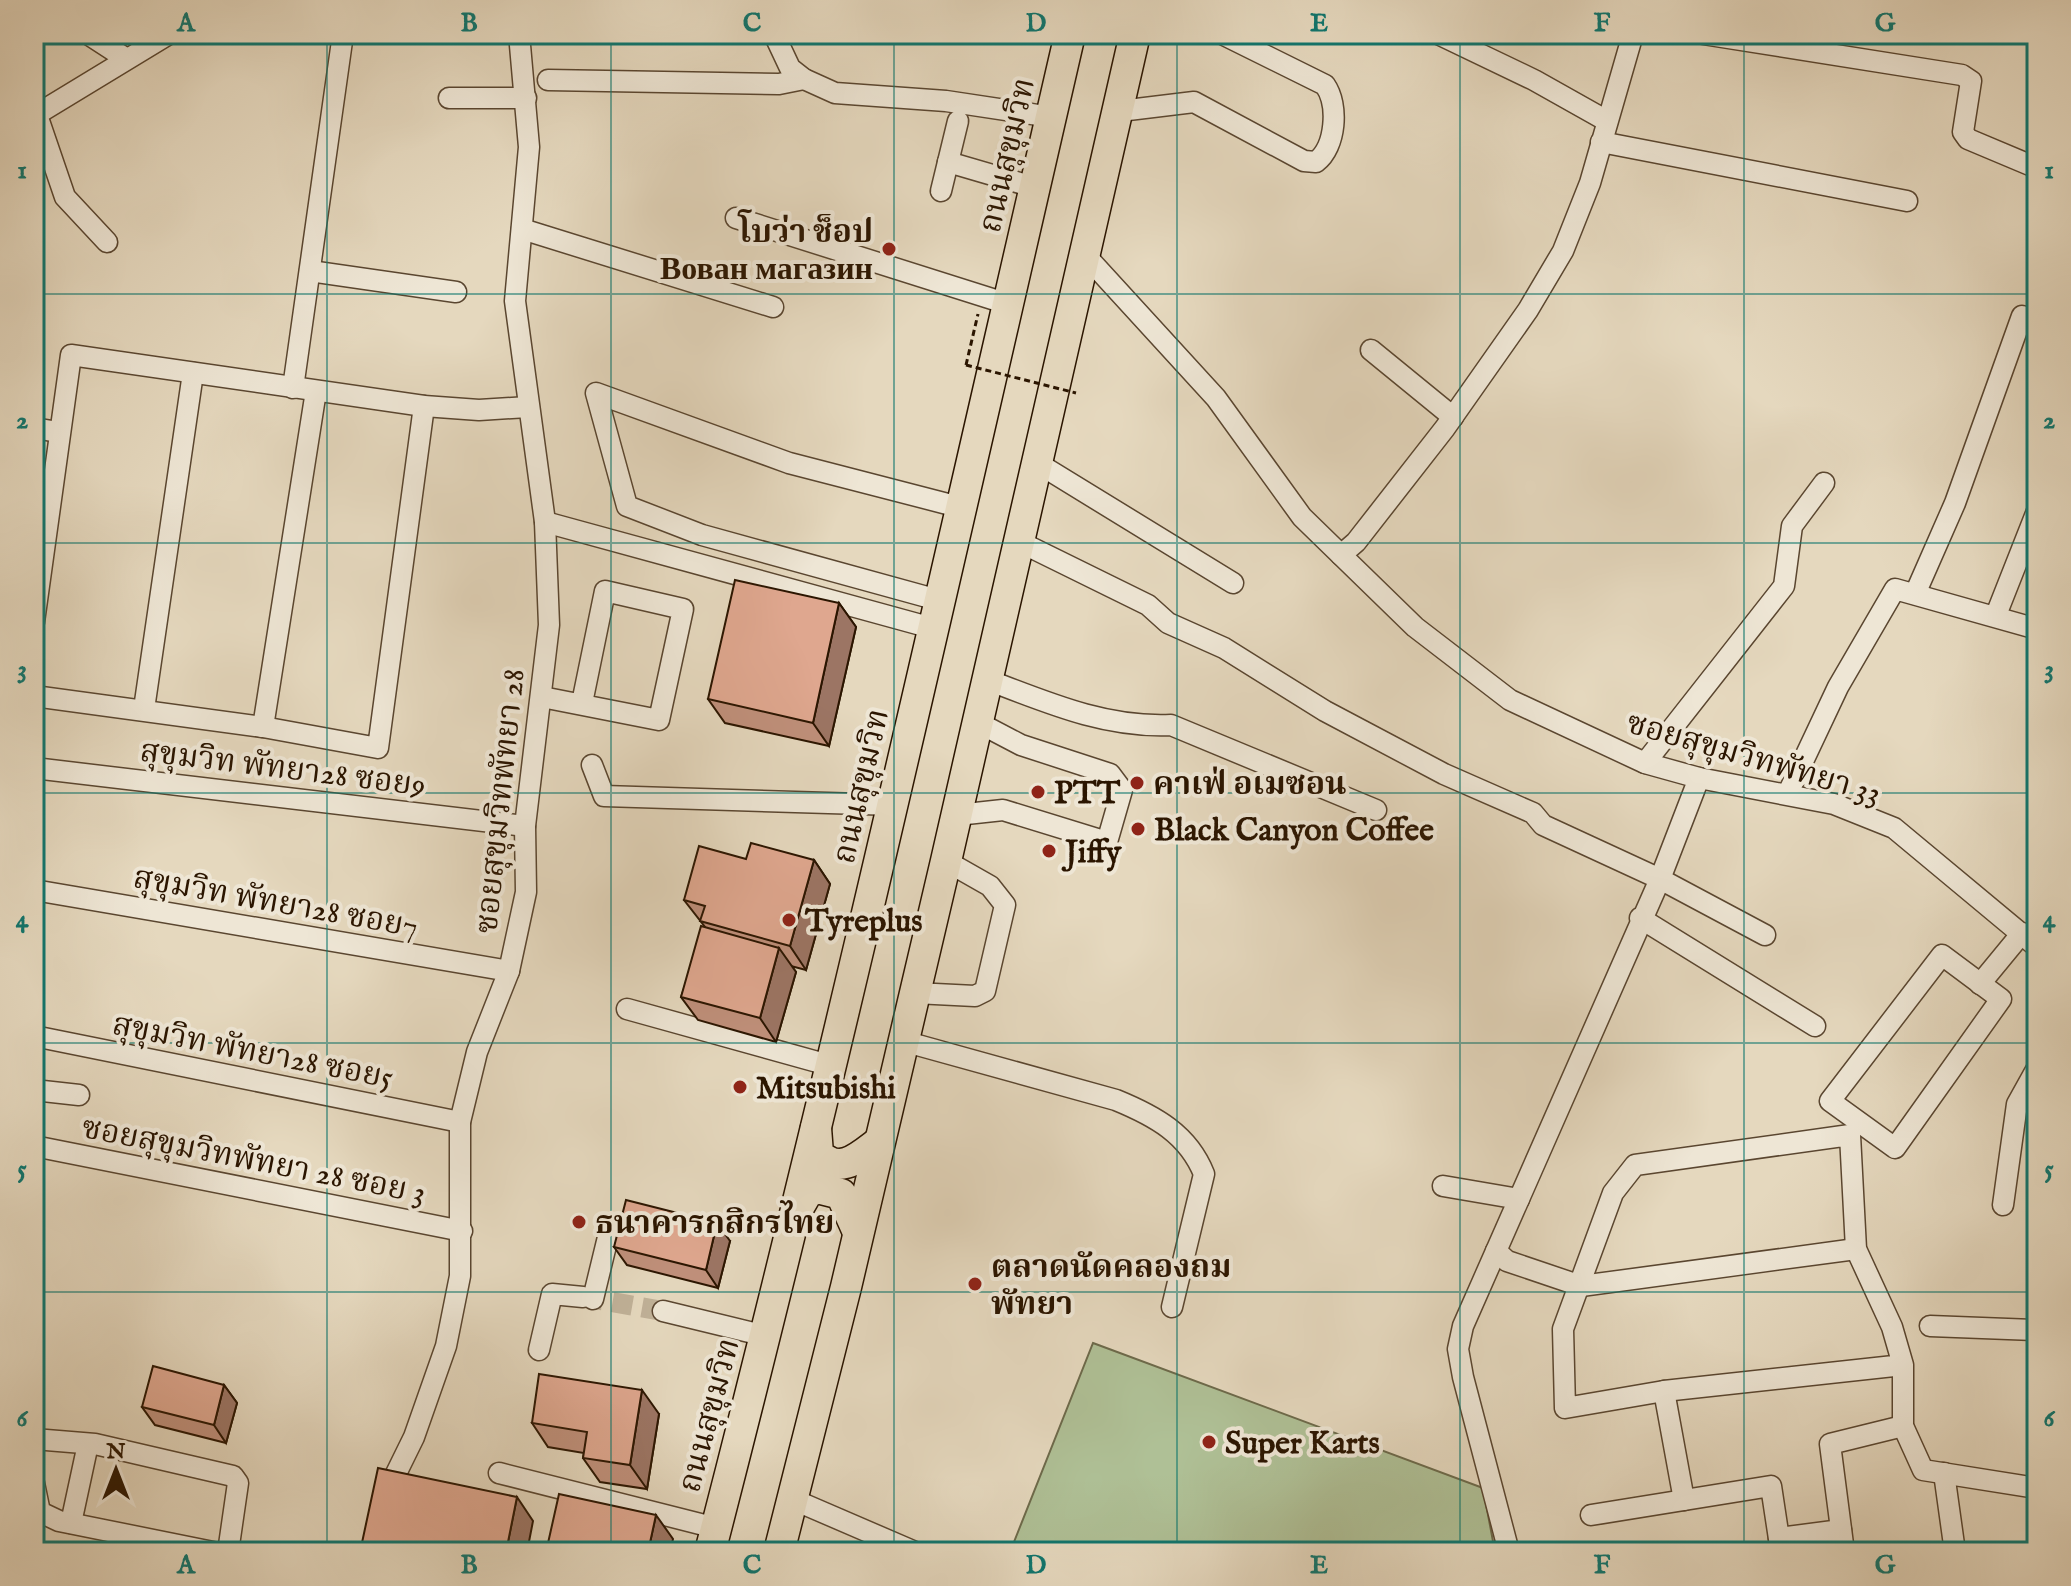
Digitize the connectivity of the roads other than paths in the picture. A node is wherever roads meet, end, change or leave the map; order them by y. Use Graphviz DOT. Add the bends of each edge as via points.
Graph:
graph roads {
  1 [pos="88,34"];
  2 [pos="169,34"];
  3 [pos="343,34"];
  4 [pos="519,34"];
  5 [pos="774,34"];
  6 [pos="1070,34"];
  7 [pos="1135,34"];
  8 [pos="1222,34"];
  9 [pos="1438,34"];
  10 [pos="1633,34"];
  11 [pos="1703,34"];
  12 [pos="125,58"];
  13 [pos="804,79"];
  14 [pos="548,80"];
  15 [pos="449,98"];
  16 [pos="526,98"];
  17 [pos="1120,111"];
  18 [pos="36,116"];
  19 [pos="1051,117"];
  20 [pos="958,121"];
  21 [pos="1607,121"];
  22 [pos="1601,142"];
  23 [pos="948,162"];
  24 [pos="2037,168"];
  25 [pos="1037,188"];
  26 [pos="941,191"];
  27 [pos="1907,201"];
  28 [pos="736,218"];
  29 [pos="522,229"];
  30 [pos="107,242"];
  31 [pos="1087,257"];
  32 [pos="310,271"];
  33 [pos="456,292"];
  34 [pos="995,300"];
  35 [pos="773,307"];
  36 [pos="2022,316"];
  37 [pos="1371,350"];
  38 [pos="193,373"];
  39 [pos="293,388"];
  40 [pos="316,391"];
  41 [pos="424,406"];
  42 [pos="528,407"];
  43 [pos="1453,417"];
  44 [pos="34,428"];
  45 [pos="58,432"];
  46 [pos="1039,464"];
  47 [pos="1824,483"];
  48 [pos="959,507"];
  49 [pos="2037,511"];
  50 [pos="545,522"];
  51 [pos="1020,542"];
  52 [pos="1341,555"];
  53 [pos="1233,583"];
  54 [pos="1915,594"];
  55 [pos="935,614"];
  56 [pos="1996,615"];
  57 [pos="34,622"];
  58 [pos="2037,629"];
  59 [pos="988,680"];
  60 [pos="34,696"];
  61 [pos="542,697"];
  62 [pos="582,703"];
  63 [pos="144,709"];
  64 [pos="979,723"];
  65 [pos="263,727"];
  66 [pos="1645,763"];
  67 [pos="592,765"];
  68 [pos="34,768"];
  69 [pos="1699,778"];
  70 [pos="1788,793"];
  71 [pos="895,805"];
  72 [pos="1376,810"];
  73 [pos="957,815"];
  74 [pos="525,826"];
  75 [pos="946,861"];
  76 [pos="1660,879"];
  77 [pos="34,890"];
  78 [pos="1640,918"];
  79 [pos="1765,935"];
  80 [pos="2029,940"];
  81 [pos="509,971"];
  82 [pos="1980,984"];
  83 [pos="915,993"];
  84 [pos="627,1009"];
  85 [pos="1815,1026"];
  86 [pos="34,1036"];
  87 [pos="903,1041"];
  88 [pos="832,1066"];
  89 [pos="2037,1068"];
  90 [pos="34,1090"];
  91 [pos="79,1095"];
  92 [pos="460,1122"];
  93 [pos="815,1127"];
  94 [pos="879,1142"];
  95 [pos="34,1146"];
  96 [pos="1443,1186"];
  97 [pos="1519,1199"];
  98 [pos="2003,1205"];
  99 [pos="795,1214"];
  100 [pos="462,1231"];
  101 [pos="858,1232"];
  102 [pos="609,1233"];
  103 [pos="1856,1249"];
  104 [pos="1496,1251"];
  105 [pos="1581,1286"];
  106 [pos="1172,1307"];
  107 [pos="663,1311"];
  108 [pos="1930,1326"];
  109 [pos="2037,1330"];
  110 [pos="766,1336"];
  111 [pos="539,1350"];
  112 [pos="1903,1365"];
  113 [pos="1664,1391"];
  114 [pos="1903,1426"];
  115 [pos="34,1439"];
  116 [pos="88,1444"];
  117 [pos="499,1473"];
  118 [pos="1944,1473"];
  119 [pos="34,1483"];
  120 [pos="2037,1488"];
  121 [pos="792,1499"];
  122 [pos="1684,1500"];
  123 [pos="1591,1515"];
  124 [pos="373,1519"];
  125 [pos="71,1523"];
  126 [pos="1841,1530"];
  127 [pos="713,1540"];
  128 [pos="1780,1545"];
  129 [pos="213,1552"];
  130 [pos="228,1552"];
  131 [pos="779,1552"];
  132 [pos="915,1552"];
  133 [pos="1509,1552"];
  134 [pos="1844,1552"];
  135 [pos="1955,1552"];
  1 -- 12 [label="street"];
  2 -- 12 [label="street"];
  3 -- 32 [label="street"];
  4 -- 16 [label="street, ซอยสุขุมวิทพัทยา 28"];
  5 -- 13 [label="street" via="790,68"];
  6 -- 19 [label="highway, ถนนสุขุมวิท"];
  7 -- 17 [label="highway"];
  8 -- 17 [label="street" via="1325,85 1335,111 1324,156 1304,161 1194,102"];
  9 -- 21 [label="street"];
  10 -- 21 [label="street"];
  11 -- 24 [label="street" via="1962,75 1971,81 1963,132 1968,139"];
  12 -- 18 [label="street"];
  13 -- 14 [label="street" via="779,84"];
  13 -- 19 [label="street" via="835,93 946,101"];
  15 -- 16 [label="street"];
  16 -- 29 [label="street, ซอยสุขุมวิทพัทยา 28" via="529,147"];
  17 -- 31 [label="highway"];
  18 -- 30 [label="street" via="65,197"];
  19 -- 25 [label="highway, ถนนสุขุมวิท"];
  20 -- 23 [label="street"];
  21 -- 22 [label="street"];
  22 -- 27 [label="street"];
  22 -- 43 [label="street" via="1563,251"];
  23 -- 25 [label="street"];
  23 -- 26 [label="street"];
  25 -- 34 [label="highway, ถนนสุขุมวิท"];
  28 -- 34 [label="street"];
  29 -- 35 [label="street"];
  29 -- 42 [label="street, ซอยสุขุมวิทพัทยา 28" via="515,301"];
  31 -- 46 [label="highway"];
  31 -- 52 [label="street, ซอยสุขุมวิทพัทยา 33" via="1216,398 1302,517"];
  32 -- 33 [label="street"];
  32 -- 39 [label="street"];
  34 -- 48 [label="highway, ถนนสุขุมวิท"];
  36 -- 54 [label="street" via="1955,503"];
  37 -- 43 [label="street"];
  38 -- 39 [label="street"];
  38 -- 45 [label="street" via="71,355"];
  38 -- 63 [label="street"];
  39 -- 40 [label="street"];
  40 -- 41 [label="street"];
  40 -- 65 [label="street"];
  41 -- 42 [label="street"];
  41 -- 65 [label="street" via="378,748"];
  42 -- 50 [label="street, ซอยสุขุมวิทพัทยา 28"];
  43 -- 52 [label="street"];
  44 -- 45 [label="street"];
  45 -- 57 [label="street"];
  46 -- 51 [label="highway"];
  46 -- 53 [label="street"];
  47 -- 66 [label="street" via="1792,526 1784,586"];
  48 -- 55 [label="highway, ถนนสุขุมวิท"];
  48 -- 55 [label="street" via="789,463 596,393 627,506"];
  49 -- 56 [label="street"];
  50 -- 55 [label="street"];
  50 -- 61 [label="street, ซอยสุขุมวิทพัทยา 28" via="549,625"];
  51 -- 59 [label="highway"];
  51 -- 76 [label="street" via="1148,605 1168,623 1224,648 1325,711 1444,774"];
  52 -- 66 [label="street, ซอยสุขุมวิทพัทยา 33" via="1415,627 1510,700"];
  54 -- 56 [label="street"];
  54 -- 70 [label="street" via="1895,589 1838,687"];
  55 -- 71 [label="highway, ถนนสุขุมวิท"];
  56 -- 58 [label="street"];
  59 -- 64 [label="highway"];
  59 -- 72 [label="street" via="1108,723 1171,725"];
  60 -- 63 [label="street"];
  61 -- 62 [label="street"];
  61 -- 74 [label="street, ซอยสุขุมวิทพัทยา 28"];
  62 -- 62 [label="street" via="659,720 683,609 605,591"];
  63 -- 65 [label="street"];
  64 -- 73 [label="highway"];
  64 -- 73 [label="street" via="1021,745 1110,774 1122,790 1107,842 1003,810"];
  66 -- 69 [label="street, ซอยสุขุมวิทพัทยา 33"];
  67 -- 71 [label="street" via="604,796"];
  68 -- 74 [label="street, สุขุมวิท พัทยา28 ซอย9"];
  69 -- 70 [label="street, ซอยสุขุมวิทพัทยา 33"];
  69 -- 76 [label="street"];
  70 -- 80 [label="street, ซอยสุขุมวิทพัทยา 33" via="1894,828"];
  71 -- 88 [label="highway, ถนนสุขุมวิท"];
  73 -- 75 [label="highway"];
  74 -- 81 [label="street, ซอยสุขุมวิทพัทยา 28" via="526,892"];
  75 -- 83 [label="highway"];
  75 -- 83 [label="street" via="990,886 1005,905 992,971 985,991 975,996"];
  76 -- 78 [label="street"];
  76 -- 79 [label="street"];
  77 -- 81 [label="street, สุขุมวิท พัทยา28 ซอย7"];
  78 -- 85 [label="street"];
  78 -- 97 [label="street"];
  80 -- 82 [label="street"];
  81 -- 92 [label="street, ซอยสุขุมวิทพัทยา 28" via="477,1052"];
  82 -- 82 [label="street" via="1942,955 1830,1101 1895,1148 2001,999"];
  83 -- 87 [label="highway"];
  84 -- 88 [label="street"];
  86 -- 92 [label="street, สุขุมวิท พัทยา28 ซอย5"];
  87 -- 94 [label="highway"];
  87 -- 106 [label="street" via="1116,1100 1144,1112 1188,1143 1204,1174"];
  88 -- 93 [label="highway, ถนนสุขุมวิท"];
  89 -- 98 [label="street" via="2017,1104"];
  90 -- 91 [label="street"];
  92 -- 100 [label="street, ซอยสุขุมวิทพัทยา 28"];
  93 -- 94 [label="highway" via="818,1154 837,1166"];
  93 -- 99 [label="highway, ถนนสุขุมวิท"];
  94 -- 101 [label="highway"];
  95 -- 100 [label="street, ซอยสุขุมวิทพัทยา 28 ซอย 3"];
  96 -- 97 [label="street"];
  97 -- 104 [label="street"];
  99 -- 101 [label="highway" via="807,1193 828,1189 841,1194"];
  99 -- 110 [label="highway, ถนนสุขุมวิท"];
  100 -- 124 [label="street, ซอยสุขุมวิทพัทยา 28" via="460,1276 446,1346 414,1437"];
  101 -- 121 [label="highway"];
  102 -- 111 [label="street" via="588,1298 552,1294"];
  103 -- 105 [label="street"];
  103 -- 105 [label="street" via="1850,1135 1635,1165 1613,1193"];
  103 -- 112 [label="street" via="1892,1327"];
  104 -- 105 [label="street" via="1507,1261"];
  104 -- 133 [label="street" via="1458,1349"];
  105 -- 113 [label="street" via="1563,1329 1565,1408"];
  107 -- 110 [label="street"];
  108 -- 109 [label="street"];
  110 -- 127 [label="highway, ถนนสุขุมวิท"];
  112 -- 113 [label="street"];
  112 -- 114 [label="street"];
  113 -- 122 [label="street"];
  114 -- 118 [label="street" via="1923,1470"];
  114 -- 126 [label="street" via="1830,1444"];
  115 -- 116 [label="street"];
  116 -- 125 [label="street"];
  116 -- 130 [label="street" via="233,1476 238,1483"];
  117 -- 127 [label="street"];
  118 -- 120 [label="street"];
  118 -- 135 [label="street"];
  119 -- 125 [label="street" via="40,1512"];
  121 -- 131 [label="highway"];
  121 -- 132 [label="street"];
  122 -- 123 [label="street"];
  122 -- 128 [label="street" via="1771,1486"];
  125 -- 129 [label="street"];
  126 -- 128 [label="street"];
  126 -- 134 [label="street"];
}
